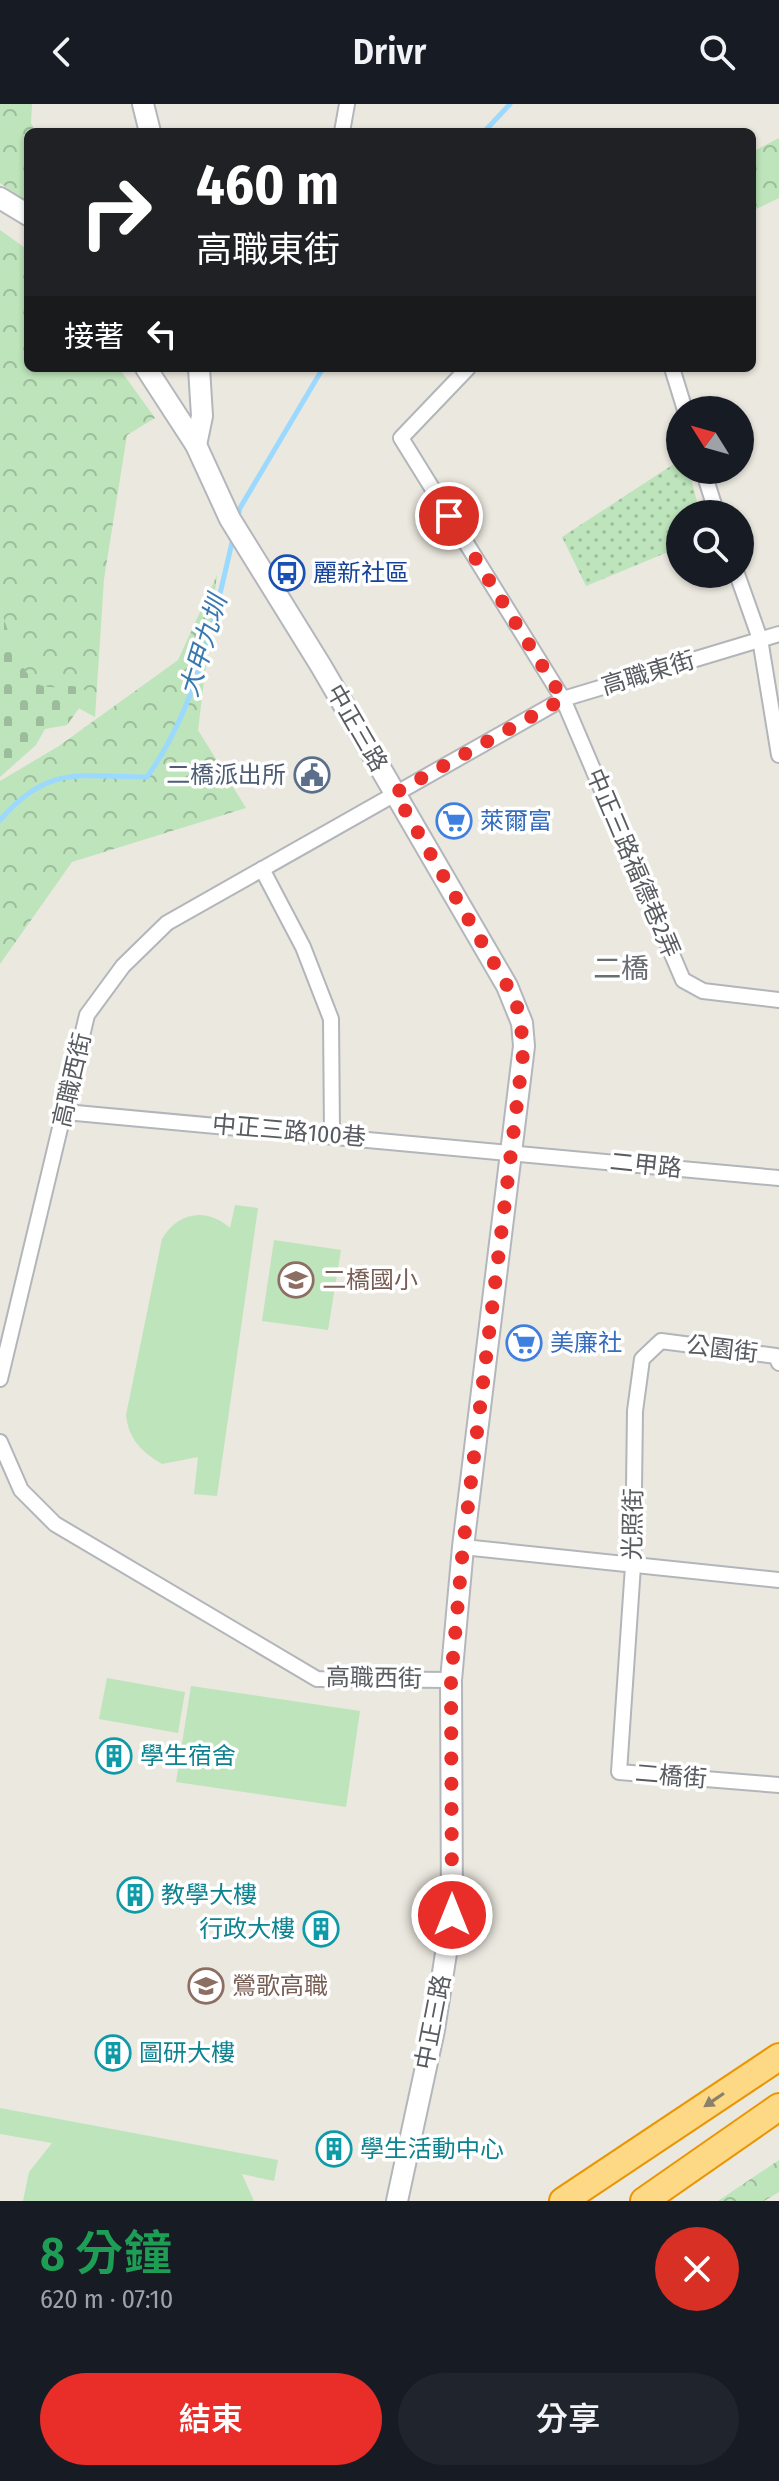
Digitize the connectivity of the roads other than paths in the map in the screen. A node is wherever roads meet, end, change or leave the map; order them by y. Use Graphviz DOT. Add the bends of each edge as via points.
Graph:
graph roads {
  1 [pos="143,104"];
  2 [pos="347,104"];
  3 [pos="149,128"];
  4 [pos="343,128"];
  5 [pos="0,198"];
  6 [pos="24,213"];
  7 [pos="149,372"];
  8 [pos="199,372"];
  9 [pos="464,372"];
  10 [pos="673,372"];
  11 [pos="681,396"];
  12 [pos="196,445"];
  13 [pos="742,588"];
  14 [pos="779,634"];
  15 [pos="760,639"];
  16 [pos="563,699"];
  17 [pos="779,755"];
  18 [pos="395,793"];
  19 [pos="262,869"];
  20 [pos="779,1000"];
  21 [pos="65,1112"];
  22 [pos="332,1134"];
  23 [pos="512,1152"];
  24 [pos="779,1178"];
  25 [pos="661,1341"];
  26 [pos="779,1363"];
  27 [pos="0,1379"];
  28 [pos="0,1442"];
  29 [pos="463,1547"];
  30 [pos="633,1566"];
  31 [pos="779,1580"];
  32 [pos="451,1680"];
  33 [pos="622,1716"];
  34 [pos="779,1785"];
  35 [pos="779,2057"];
  36 [pos="779,2107"];
  37 [pos="397,2201"];
  38 [pos="563,2201"];
  39 [pos="644,2201"];
  1 -- 3 [label="street"];
  2 -- 4 [label="street"];
  5 -- 6 [label="street"];
  7 -- 12 [label="street, 中正三路"];
  8 -- 12 [label="street" via="202,416"];
  9 -- 16 [label="street, 中正三路福德巷2弄" via="401,438"];
  10 -- 11 [label="street"];
  12 -- 18 [label="street, 中正三路" via="236,529"];
  13 -- 15 [label="street"];
  14 -- 15 [label="street, 高職東街"];
  15 -- 16 [label="street, 高職東街"];
  15 -- 17 [label="street"];
  16 -- 18 [label="street, 高職東街"];
  16 -- 20 [label="street, 中正三路福德巷2弄" via="683,980 703,991"];
  18 -- 19 [label="street, 高職西街"];
  18 -- 23 [label="street, 中正三路" via="516,1001 524,1046"];
  19 -- 21 [label="street, 高職西街" via="167,923 123,966 87,1015"];
  19 -- 22 [label="street" via="303,947 331,1019"];
  21 -- 22 [label="street, 中正三路100巷"];
  21 -- 27 [label="street, 高職西街"];
  22 -- 23 [label="street, 中正三路100巷"];
  23 -- 24 [label="street, 二甲路"];
  23 -- 29 [label="street, 中正三路"];
  25 -- 26 [label="street, 公園街" via="776,1356"];
  25 -- 30 [label="street, 光照街" via="642,1359 635,1411"];
  28 -- 32 [label="street, 高職西街" via="21,1490 55,1524 317,1679"];
  29 -- 30 [label="street"];
  29 -- 32 [label="street, 中正三路"];
  30 -- 31 [label="street"];
  30 -- 33 [label="street, 光照街"];
  32 -- 37 [label="street, 中正三路" via="452,1915 434,2030"];
  33 -- 34 [label="street, 二橋街" via="619,1772"];
  35 -- 38 [label="highway, one-way"];
  36 -- 39 [label="highway"];
}
